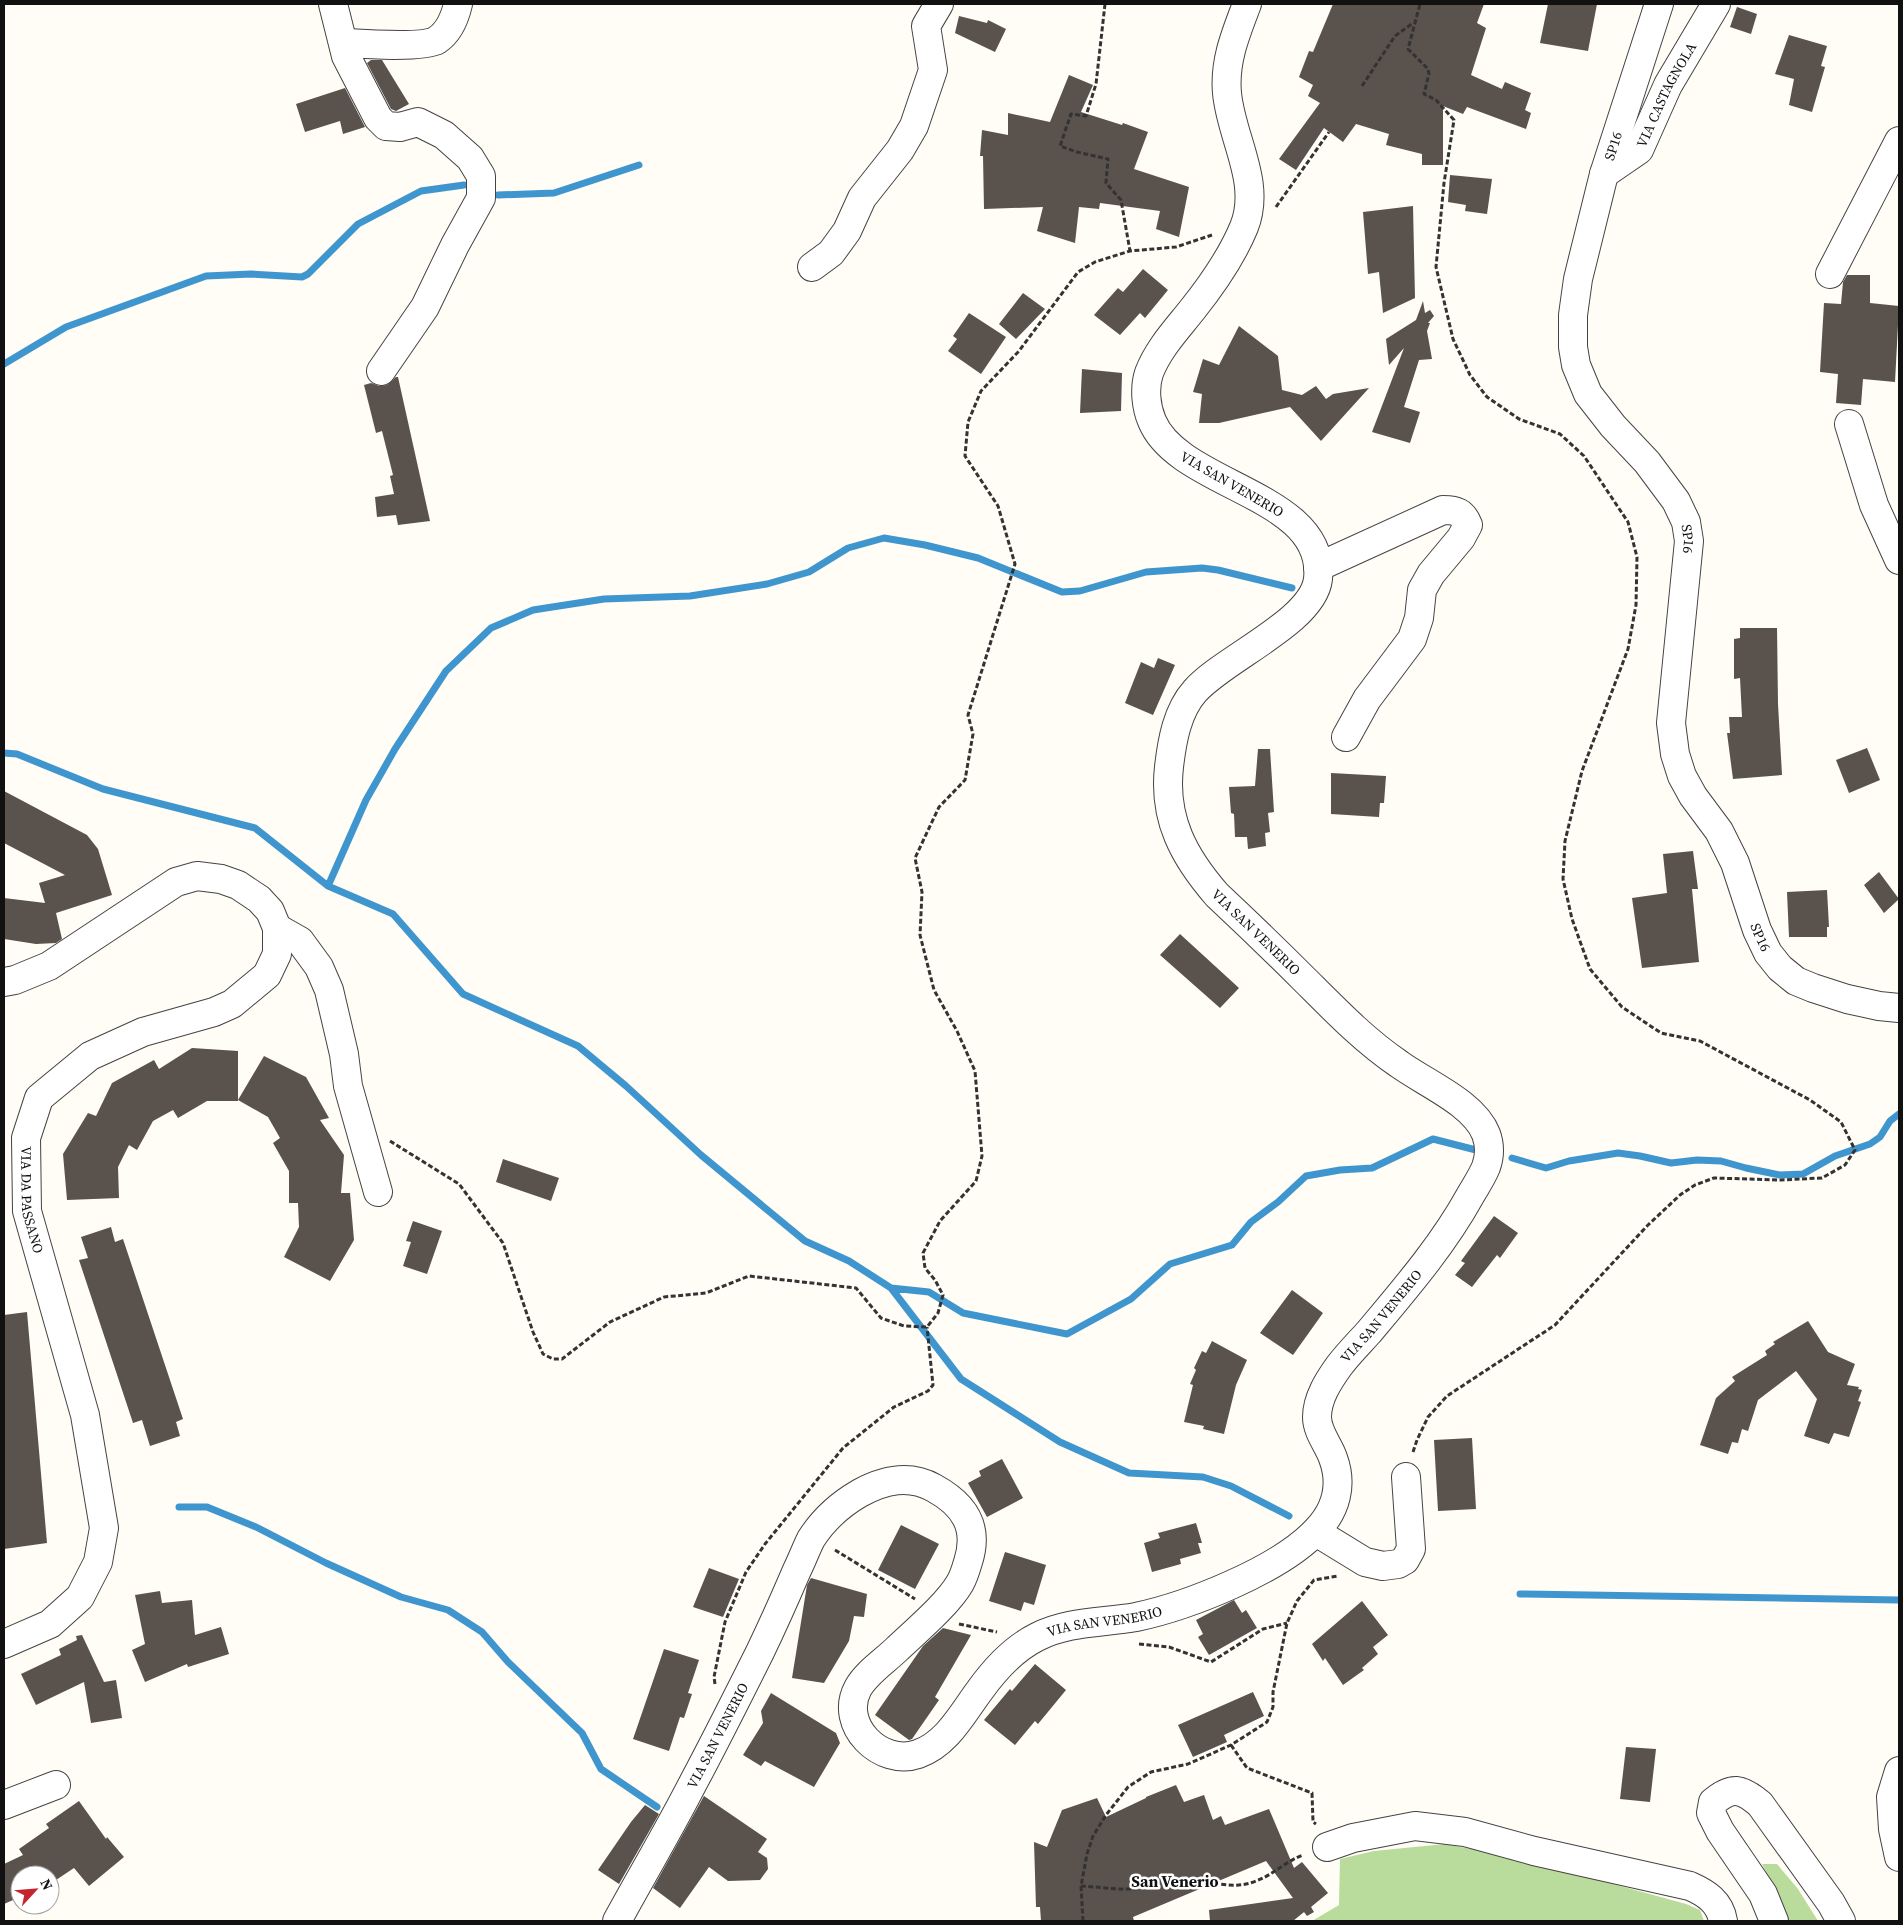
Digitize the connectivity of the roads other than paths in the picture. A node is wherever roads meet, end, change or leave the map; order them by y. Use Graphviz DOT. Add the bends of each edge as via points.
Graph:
graph roads {
  1 [pos="333,4"];
  2 [pos="458,4"];
  3 [pos="939,4"];
  4 [pos="1247,4"];
  5 [pos="1659,4"];
  6 [pos="1716,4"];
  7 [pos="344,43"];
  8 [pos="1899,140"];
  9 [pos="1604,174"];
  10 [pos="812,267"];
  11 [pos="1830,274"];
  12 [pos="381,371"];
  13 [pos="1849,424"];
  14 [pos="1899,560"];
  15 [pos="1318,567"];
  16 [pos="1346,737"];
  17 [pos="277,928"];
  18 [pos="4,982"];
  19 [pos="1899,1008"];
  20 [pos="378,1192"];
  21 [pos="1406,1477"];
  22 [pos="1316,1532"];
  23 [pos="4,1644"];
  24 [pos="1899,1771"];
  25 [pos="56,1785"];
  26 [pos="4,1806"];
  27 [pos="1327,1847"];
  28 [pos="1899,1857"];
  29 [pos="617,1921"];
  30 [pos="1723,1921"];
  31 [pos="1774,1921"];
  32 [pos="1841,1921"];
  1 -- 7 [label="street"];
  2 -- 7 [label="street" via="447,32 435,41 386,45"];
  3 -- 10 [label="street" via="926,26 933,70 914,126 900,150 862,198 847,232 831,253"];
  4 -- 15 [label="street, VIA SAN VENERIO" via="1227,64 1227,95 1246,168 1248,215 1211,285 1161,350 1149,374 1148,406 1159,433 1185,458 1290,518 1305,533"];
  5 -- 9 [label="street, SP16 / SP16"];
  6 -- 9 [label="street, VIA CASTAGNOLA" via="1668,85 1639,150"];
  7 -- 12 [label="street" via="346,56 378,118 386,126 400,127 418,122 444,135 470,158 481,176 481,198 455,244 426,308"];
  8 -- 11 [label="street"];
  9 -- 19 [label="street, SP16 / SP16" via="1578,280 1572,315 1573,347 1576,365 1588,394 1647,462 1676,501 1686,522 1689,541 1672,723 1675,754 1682,776 1719,831 1735,863 1757,930 1780,968 1796,981 1813,988 1847,999"];
  13 -- 14 [label="street" via="1874,506"];
  15 -- 16 [label="street" via="1443,510 1458,512 1468,524 1422,590 1419,618 1412,639 1367,699"];
  15 -- 22 [label="street, VIA SAN VENERIO" via="1314,595 1300,611 1194,691 1182,712 1172,740 1168,772 1168,802 1173,823 1199,874 1217,895 1354,1028 1396,1062 1462,1105 1482,1126 1490,1149 1488,1164 1432,1254 1341,1362 1324,1390 1317,1410 1317,1423 1334,1460 1337,1499"];
  17 -- 18 [label="street, VIA DA PASSANO" via="270,911 238,885 197,876 176,882 49,966"];
  17 -- 20 [label="street" via="300,941 320,967 330,990 348,1086"];
  17 -- 23 [label="street, VIA DA PASSANO" via="277,954 267,976 244,996 214,1012 143,1032 90,1056 39,1098 26,1138 27,1211 85,1415 104,1528 98,1562 80,1597 50,1624"];
  21 -- 22 [label="street" via="1411,1549 1405,1560 1384,1566 1365,1562"];
  22 -- 29 [label="street, VIA SAN VENERIO" via="1278,1562 1185,1603 1133,1617 1065,1626 1039,1635 1001,1664 945,1737 917,1754 897,1756 876,1749 858,1729 854,1715 858,1688 960,1582 973,1537 960,1508 927,1484 899,1479 879,1484 845,1502 813,1536 767,1638"];
  24 -- 28 [label="street" via="1892,1797 1893,1829"];
  25 -- 26 [label="street"];
  27 -- 30 [label="street" via="1352,1838 1415,1826 1465,1832 1690,1886 1704,1892 1716,1903"];
  31 -- 32 [label="street" via="1763,1894 1711,1813 1713,1802 1723,1793 1736,1790 1760,1804"];
}
